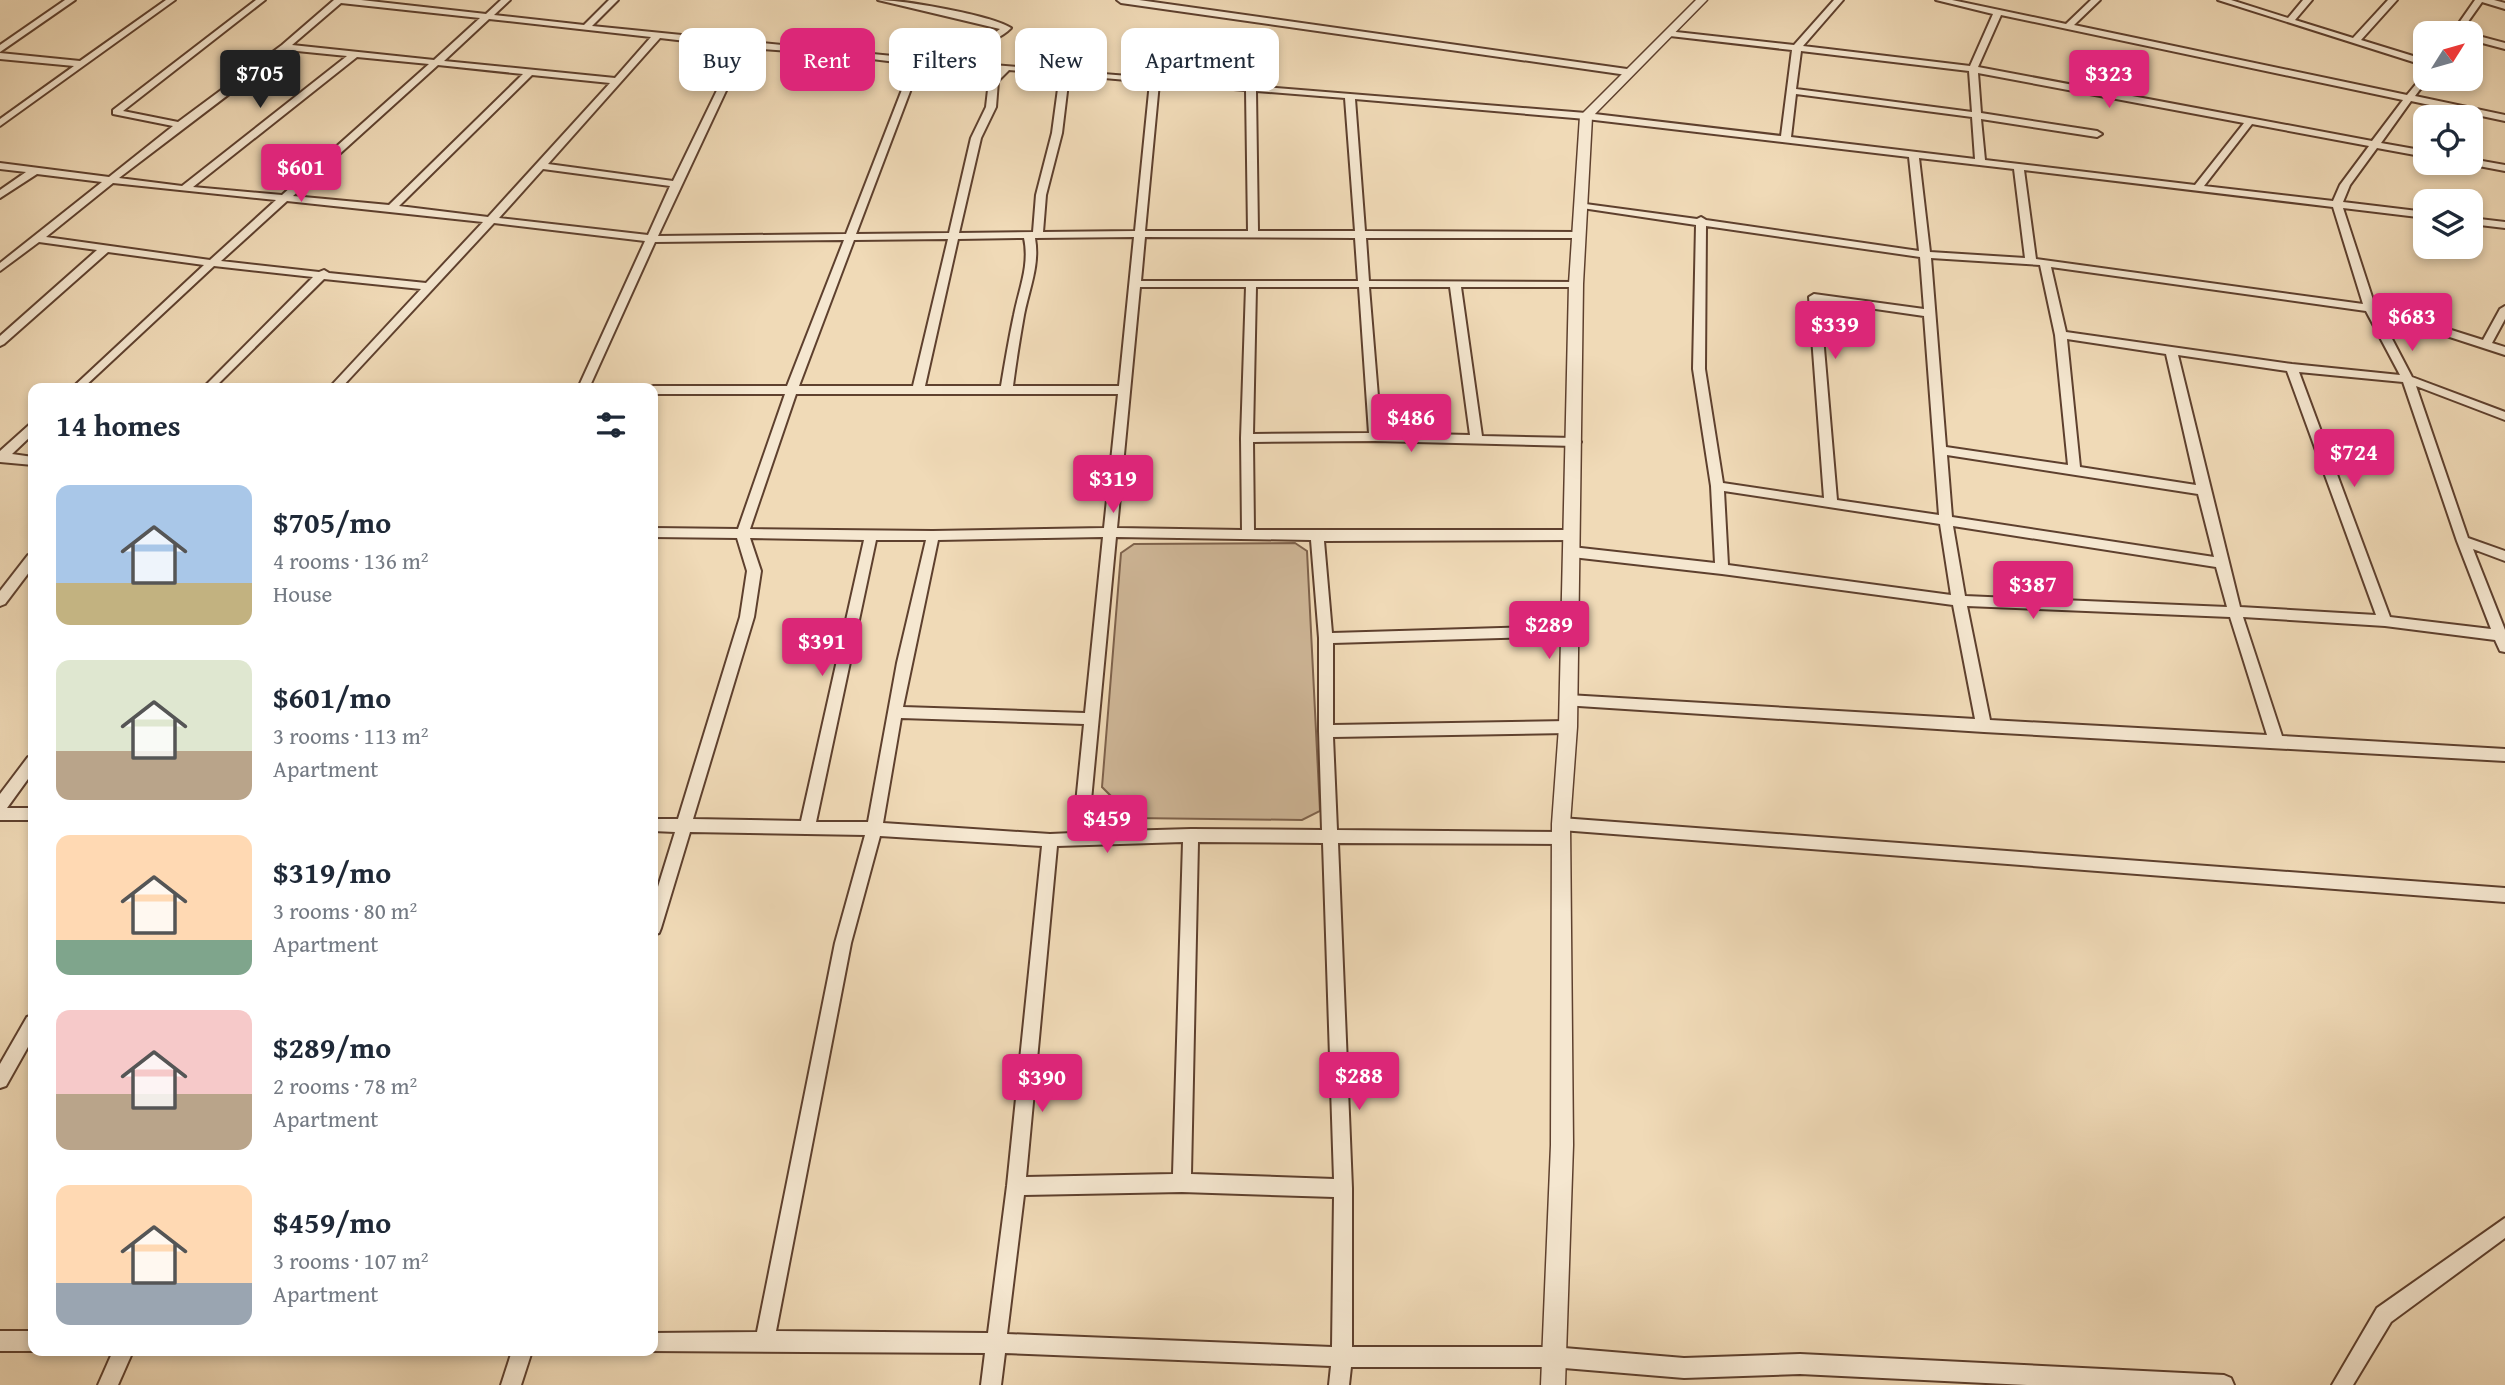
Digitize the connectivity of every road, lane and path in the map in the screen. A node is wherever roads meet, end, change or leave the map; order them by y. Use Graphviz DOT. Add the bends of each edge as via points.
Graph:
graph roads {
  1 [pos="71,0"];
  2 [pos="171,0"];
  3 [pos="261,0"];
  4 [pos="339,0"];
  5 [pos="506,0"];
  6 [pos="614,0"];
  7 [pos="883,0"];
  8 [pos="1121,0"];
  9 [pos="1702,0"];
  10 [pos="1839,0"];
  11 [pos="1940,0"];
  12 [pos="2096,0"];
  13 [pos="2222,0"];
  14 [pos="2308,0"];
  15 [pos="2393,0"];
  16 [pos="2479,0"];
  17 [pos="2485,0"];
  18 [pos="380,2"];
  19 [pos="2505,6"];
  20 [pos="1998,12"];
  21 [pos="489,17"];
  22 [pos="2290,21"];
  23 [pos="2465,21"];
  24 [pos="2068,27"];
  25 [pos="584,29"];
  26 [pos="1001,32"];
  27 [pos="1671,33"];
  28 [pos="657,36"];
  29 [pos="679,38"];
  30 [pos="2355,41"];
  31 [pos="2483,41"];
  32 [pos="285,47"];
  33 [pos="766,47"];
  34 [pos="1797,47"];
  35 [pos="2505,47"];
  36 [pos="0,49"];
  37 [pos="355,54"];
  38 [pos="0,56"];
  39 [pos="889,58"];
  40 [pos="2413,59"];
  41 [pos="440,61"];
  42 [pos="82,64"];
  43 [pos="1001,67"];
  44 [pos="1006,67"];
  45 [pos="1015,68"];
  46 [pos="1973,69"];
  47 [pos="530,72"];
  48 [pos="1627,72"];
  49 [pos="618,81"];
  50 [pos="721,91"];
  51 [pos="906,91"];
  52 [pos="1062,91"];
  53 [pos="1154,91"];
  54 [pos="1251,91"];
  55 [pos="1276,91"];
  56 [pos="1791,91"];
  57 [pos="2415,91"];
  58 [pos="1350,97"];
  59 [pos="2410,98"];
  60 [pos="1975,114"];
  61 [pos="1586,116"];
  62 [pos="2505,118"];
  63 [pos="2250,121"];
  64 [pos="0,123"];
  65 [pos="180,125"];
  66 [pos="2097,134"];
  67 [pos="1786,138"];
  68 [pos="2375,145"];
  69 [pos="2413,152"];
  70 [pos="1914,155"];
  71 [pos="1980,161"];
  72 [pos="2483,164"];
  73 [pos="0,166"];
  74 [pos="541,166"];
  75 [pos="2018,166"];
  76 [pos="2505,168"];
  77 [pos="34,171"];
  78 [pos="111,180"];
  79 [pos="676,184"];
  80 [pos="2198,187"];
  81 [pos="184,189"];
  82 [pos="0,195"];
  83 [pos="285,198"];
  84 [pos="2337,204"];
  85 [pos="1582,205"];
  86 [pos="391,208"];
  87 [pos="2413,213"];
  88 [pos="491,219"];
  89 [pos="1701,220"];
  90 [pos="2483,222"];
  91 [pos="2505,225"];
  92 [pos="1139,234"];
  93 [pos="1034,235"];
  94 [pos="1253,235"];
  95 [pos="1578,235"];
  96 [pos="1360,236"];
  97 [pos="952,237"];
  98 [pos="850,238"];
  99 [pos="38,239"];
  100 [pos="652,239"];
  101 [pos="107,247"];
  102 [pos="1925,255"];
  103 [pos="2031,261"];
  104 [pos="212,263"];
  105 [pos="2045,263"];
  106 [pos="0,268"];
  107 [pos="324,273"];
  108 [pos="1366,283"];
  109 [pos="1135,284"];
  110 [pos="1251,284"];
  111 [pos="1455,284"];
  112 [pos="1576,284"];
  113 [pos="429,287"];
  114 [pos="2370,309"];
  115 [pos="2505,309"];
  116 [pos="1930,313"];
  117 [pos="2061,335"];
  118 [pos="0,342"];
  119 [pos="2486,344"];
  120 [pos="2171,349"];
  121 [pos="2505,351"];
  122 [pos="2292,368"];
  123 [pos="2408,379"];
  124 [pos="82,383"];
  125 [pos="213,383"];
  126 [pos="340,383"];
  127 [pos="586,383"];
  128 [pos="792,389"];
  129 [pos="658,390"];
  130 [pos="918,390"];
  131 [pos="1126,390"];
  132 [pos="1006,391"];
  133 [pos="2505,416"];
  134 [pos="28,433"];
  135 [pos="1375,437"];
  136 [pos="1247,438"];
  137 [pos="1476,439"];
  138 [pos="1575,442"];
  139 [pos="1940,450"];
  140 [pos="1,457"];
  141 [pos="28,460"];
  142 [pos="2074,469"];
  143 [pos="1717,486"];
  144 [pos="2203,490"];
  145 [pos="1831,503"];
  146 [pos="1946,520"];
  147 [pos="658,532"];
  148 [pos="1111,532"];
  149 [pos="742,534"];
  150 [pos="1248,534"];
  151 [pos="871,535"];
  152 [pos="933,536"];
  153 [pos="1317,536"];
  154 [pos="2463,541"];
  155 [pos="1572,544"];
  156 [pos="2505,556"];
  157 [pos="2223,563"];
  158 [pos="28,565"];
  159 [pos="1722,569"];
  160 [pos="0,601"];
  161 [pos="1959,601"];
  162 [pos="2237,612"];
  163 [pos="2385,621"];
  164 [pos="1569,631"];
  165 [pos="1326,638"];
  166 [pos="2503,639"];
  167 [pos="1568,701"];
  168 [pos="895,712"];
  169 [pos="1093,719"];
  170 [pos="1984,726"];
  171 [pos="1568,727"];
  172 [pos="1326,730"];
  173 [pos="2277,743"];
  174 [pos="2505,755"];
  175 [pos="28,768"];
  176 [pos="0,806"];
  177 [pos="0,814"];
  178 [pos="28,814"];
  179 [pos="658,825"];
  180 [pos="684,826"];
  181 [pos="807,828"];
  182 [pos="874,829"];
  183 [pos="1561,831"];
  184 [pos="1191,835"];
  185 [pos="1080,837"];
  186 [pos="1330,838"];
  187 [pos="1050,840"];
  188 [pos="2505,894"];
  189 [pos="658,903"];
  190 [pos="28,1032"];
  191 [pos="0,1080"];
  192 [pos="1182,1183"];
  193 [pos="1016,1186"];
  194 [pos="1343,1188"];
  195 [pos="2505,1227"];
  196 [pos="765,1340"];
  197 [pos="0,1341"];
  198 [pos="28,1341"];
  199 [pos="658,1343"];
  200 [pos="994,1343"];
  201 [pos="121,1356"];
  202 [pos="520,1356"];
  203 [pos="1342,1357"];
  204 [pos="1552,1357"];
  205 [pos="2053,1381"];
  206 [pos="107,1385"];
  207 [pos="511,1385"];
  208 [pos="991,1385"];
  209 [pos="1339,1385"];
  210 [pos="1553,1385"];
  211 [pos="2224,1385"];
  212 [pos="2342,1385"];
  1 -- 36 [label="street"];
  2 -- 42 [label="street"];
  3 -- 65 [label="street" via="116,112"];
  4 -- 18 [label="street"];
  4 -- 32 [label="street"];
  5 -- 21 [label="street"];
  6 -- 25 [label="street"];
  7 -- 26 [label="street" via="1007,28"];
  8 -- 48 [label="street"];
  9 -- 27 [label="street"];
  10 -- 34 [label="street"];
  11 -- 20 [label="street"];
  12 -- 24 [label="street"];
  13 -- 22 [label="street"];
  14 -- 22 [label="street"];
  15 -- 30 [label="street"];
  16 -- 23 [label="street"];
  17 -- 19 [label="street"];
  18 -- 21 [label="street"];
  20 -- 24 [label="street"];
  20 -- 46 [label="street"];
  21 -- 25 [label="street"];
  21 -- 41 [label="street"];
  22 -- 30 [label="street"];
  24 -- 59 [label="street"];
  25 -- 28 [label="street"];
  27 -- 34 [label="street"];
  27 -- 48 [label="street"];
  28 -- 29 [label="street"];
  28 -- 49 [label="street"];
  30 -- 40 [label="street"];
  31 -- 35 [label="street"];
  32 -- 37 [label="street"];
  32 -- 65 [label="street"];
  33 -- 39 [label="street"];
  34 -- 46 [label="street"];
  34 -- 56 [label="street"];
  37 -- 41 [label="street"];
  37 -- 81 [label="street"];
  38 -- 42 [label="street"];
  41 -- 47 [label="street"];
  41 -- 83 [label="street"];
  42 -- 64 [label="street"];
  43 -- 44 [label="street"];
  44 -- 45 [label="street"];
  44 -- 97 [label="street" via="994,81 991,107 976,138"];
  46 -- 60 [label="street"];
  46 -- 63 [label="street"];
  47 -- 49 [label="street"];
  47 -- 86 [label="street"];
  48 -- 61 [label="street"];
  49 -- 74 [label="street"];
  50 -- 79 [label="street"];
  51 -- 98 [label="street"];
  52 -- 93 [label="street"];
  53 -- 92 [label="street"];
  54 -- 94 [label="street"];
  55 -- 58 [label="street"];
  56 -- 60 [label="street"];
  56 -- 67 [label="street"];
  57 -- 59 [label="street"];
  58 -- 61 [label="street"];
  58 -- 96 [label="street"];
  59 -- 62 [label="street"];
  59 -- 68 [label="street"];
  60 -- 66 [label="street"];
  60 -- 71 [label="street"];
  61 -- 67 [label="street"];
  61 -- 85 [label="street"];
  63 -- 68 [label="street"];
  63 -- 80 [label="street"];
  65 -- 78 [label="street"];
  67 -- 70 [label="street"];
  68 -- 69 [label="street"];
  68 -- 84 [label="street" via="2345,185"];
  70 -- 71 [label="street"];
  70 -- 102 [label="street"];
  71 -- 75 [label="street"];
  72 -- 76 [label="street"];
  73 -- 77 [label="street"];
  74 -- 79 [label="street"];
  74 -- 88 [label="street"];
  75 -- 80 [label="street"];
  75 -- 103 [label="street"];
  77 -- 78 [label="street"];
  77 -- 82 [label="street"];
  78 -- 81 [label="street"];
  78 -- 99 [label="street"];
  79 -- 100 [label="street"];
  80 -- 84 [label="street"];
  81 -- 83 [label="street"];
  83 -- 86 [label="street"];
  83 -- 104 [label="street"];
  84 -- 87 [label="street"];
  84 -- 114 [label="street"];
  85 -- 89 [label="street"];
  85 -- 95 [label="street"];
  86 -- 88 [label="street"];
  88 -- 100 [label="street"];
  88 -- 113 [label="street"];
  89 -- 102 [label="street"];
  89 -- 143 [label="street" via="1699,369"];
  90 -- 91 [label="street"];
  92 -- 93 [label="street"];
  92 -- 94 [label="street"];
  92 -- 109 [label="street"];
  93 -- 97 [label="street"];
  93 -- 132 [label="street" via="1031,274"];
  94 -- 96 [label="street"];
  95 -- 96 [label="street"];
  95 -- 112 [label="street"];
  96 -- 108 [label="street"];
  97 -- 98 [label="street"];
  97 -- 130 [label="street"];
  98 -- 100 [label="street"];
  98 -- 128 [label="street"];
  99 -- 101 [label="street"];
  99 -- 106 [label="street"];
  100 -- 127 [label="street"];
  101 -- 104 [label="street"];
  101 -- 118 [label="street"];
  102 -- 103 [label="street"];
  102 -- 116 [label="street"];
  103 -- 105 [label="street"];
  104 -- 107 [label="street"];
  104 -- 124 [label="street"];
  105 -- 114 [label="street"];
  105 -- 117 [label="street"];
  107 -- 113 [label="street"];
  107 -- 125 [label="street"];
  108 -- 110 [label="street"];
  108 -- 111 [label="street"];
  108 -- 135 [label="street"];
  109 -- 110 [label="street"];
  109 -- 131 [label="street"];
  110 -- 136 [label="street"];
  111 -- 112 [label="street"];
  111 -- 137 [label="street"];
  112 -- 138 [label="street"];
  113 -- 126 [label="street"];
  114 -- 119 [label="street"];
  114 -- 123 [label="street"];
  115 -- 119 [label="street"];
  116 -- 139 [label="street"];
  116 -- 145 [label="street" via="1814,297"];
  117 -- 120 [label="street"];
  117 -- 142 [label="street"];
  119 -- 121 [label="street"];
  120 -- 122 [label="street"];
  120 -- 144 [label="street"];
  122 -- 123 [label="street"];
  122 -- 163 [label="street"];
  123 -- 133 [label="street"];
  123 -- 154 [label="street"];
  128 -- 129 [label="street"];
  128 -- 130 [label="street"];
  128 -- 149 [label="street"];
  130 -- 132 [label="street"];
  131 -- 132 [label="street"];
  131 -- 148 [label="street"];
  134 -- 140 [label="street"];
  135 -- 136 [label="street"];
  135 -- 137 [label="street"];
  136 -- 150 [label="street"];
  137 -- 138 [label="street"];
  138 -- 155 [label="street"];
  139 -- 142 [label="street"];
  139 -- 146 [label="street"];
  140 -- 141 [label="street"];
  142 -- 144 [label="street"];
  143 -- 145 [label="street"];
  143 -- 159 [label="street"];
  144 -- 157 [label="street"];
  145 -- 146 [label="street"];
  146 -- 157 [label="street"];
  146 -- 161 [label="street"];
  147 -- 149 [label="street"];
  148 -- 150 [label="street"];
  148 -- 152 [label="street"];
  148 -- 169 [label="street"];
  149 -- 151 [label="street"];
  149 -- 180 [label="street" via="754,571 747,617"];
  150 -- 153 [label="street"];
  151 -- 152 [label="street"];
  151 -- 181 [label="street"];
  152 -- 168 [label="street"];
  153 -- 155 [label="street"];
  153 -- 165 [label="street"];
  154 -- 156 [label="street"];
  154 -- 166 [label="street"];
  155 -- 159 [label="street"];
  155 -- 164 [label="street"];
  157 -- 162 [label="street"];
  158 -- 160 [label="street"];
  159 -- 161 [label="street"];
  161 -- 162 [label="street"];
  161 -- 170 [label="street"];
  162 -- 163 [label="street"];
  162 -- 173 [label="street" via="2251,671"];
  163 -- 166 [label="street"];
  164 -- 165 [label="street"];
  164 -- 167 [label="street"];
  165 -- 172 [label="street"];
  167 -- 170 [label="street"];
  167 -- 171 [label="street"];
  168 -- 169 [label="street"];
  168 -- 182 [label="street"];
  169 -- 185 [label="street"];
  170 -- 173 [label="street"];
  171 -- 172 [label="street"];
  171 -- 183 [label="street"];
  172 -- 186 [label="street"];
  173 -- 174 [label="street"];
  175 -- 176 [label="street"];
  177 -- 178 [label="street"];
  179 -- 180 [label="street"];
  180 -- 181 [label="street"];
  180 -- 189 [label="street"];
  181 -- 182 [label="street"];
  182 -- 187 [label="street"];
  182 -- 196 [label="street" via="844,943"];
  183 -- 186 [label="street"];
  183 -- 188 [label="street"];
  183 -- 204 [label="street" via="1562,1145"];
  184 -- 185 [label="street"];
  184 -- 186 [label="street"];
  184 -- 192 [label="street"];
  185 -- 187 [label="street"];
  186 -- 194 [label="street"];
  187 -- 193 [label="street"];
  190 -- 191 [label="street"];
  192 -- 193 [label="street"];
  192 -- 194 [label="street"];
  193 -- 200 [label="street"];
  194 -- 203 [label="street"];
  195 -- 212 [label="street" via="2384,1315"];
  196 -- 199 [label="street"];
  196 -- 200 [label="street"];
  197 -- 198 [label="street"];
  200 -- 203 [label="street"];
  200 -- 208 [label="street"];
  201 -- 206 [label="street"];
  202 -- 207 [label="street"];
  203 -- 204 [label="street"];
  203 -- 209 [label="street"];
  204 -- 205 [label="street" via="1684,1368 1800,1364"];
  204 -- 210 [label="street"];
  205 -- 211 [label="street"];
}
